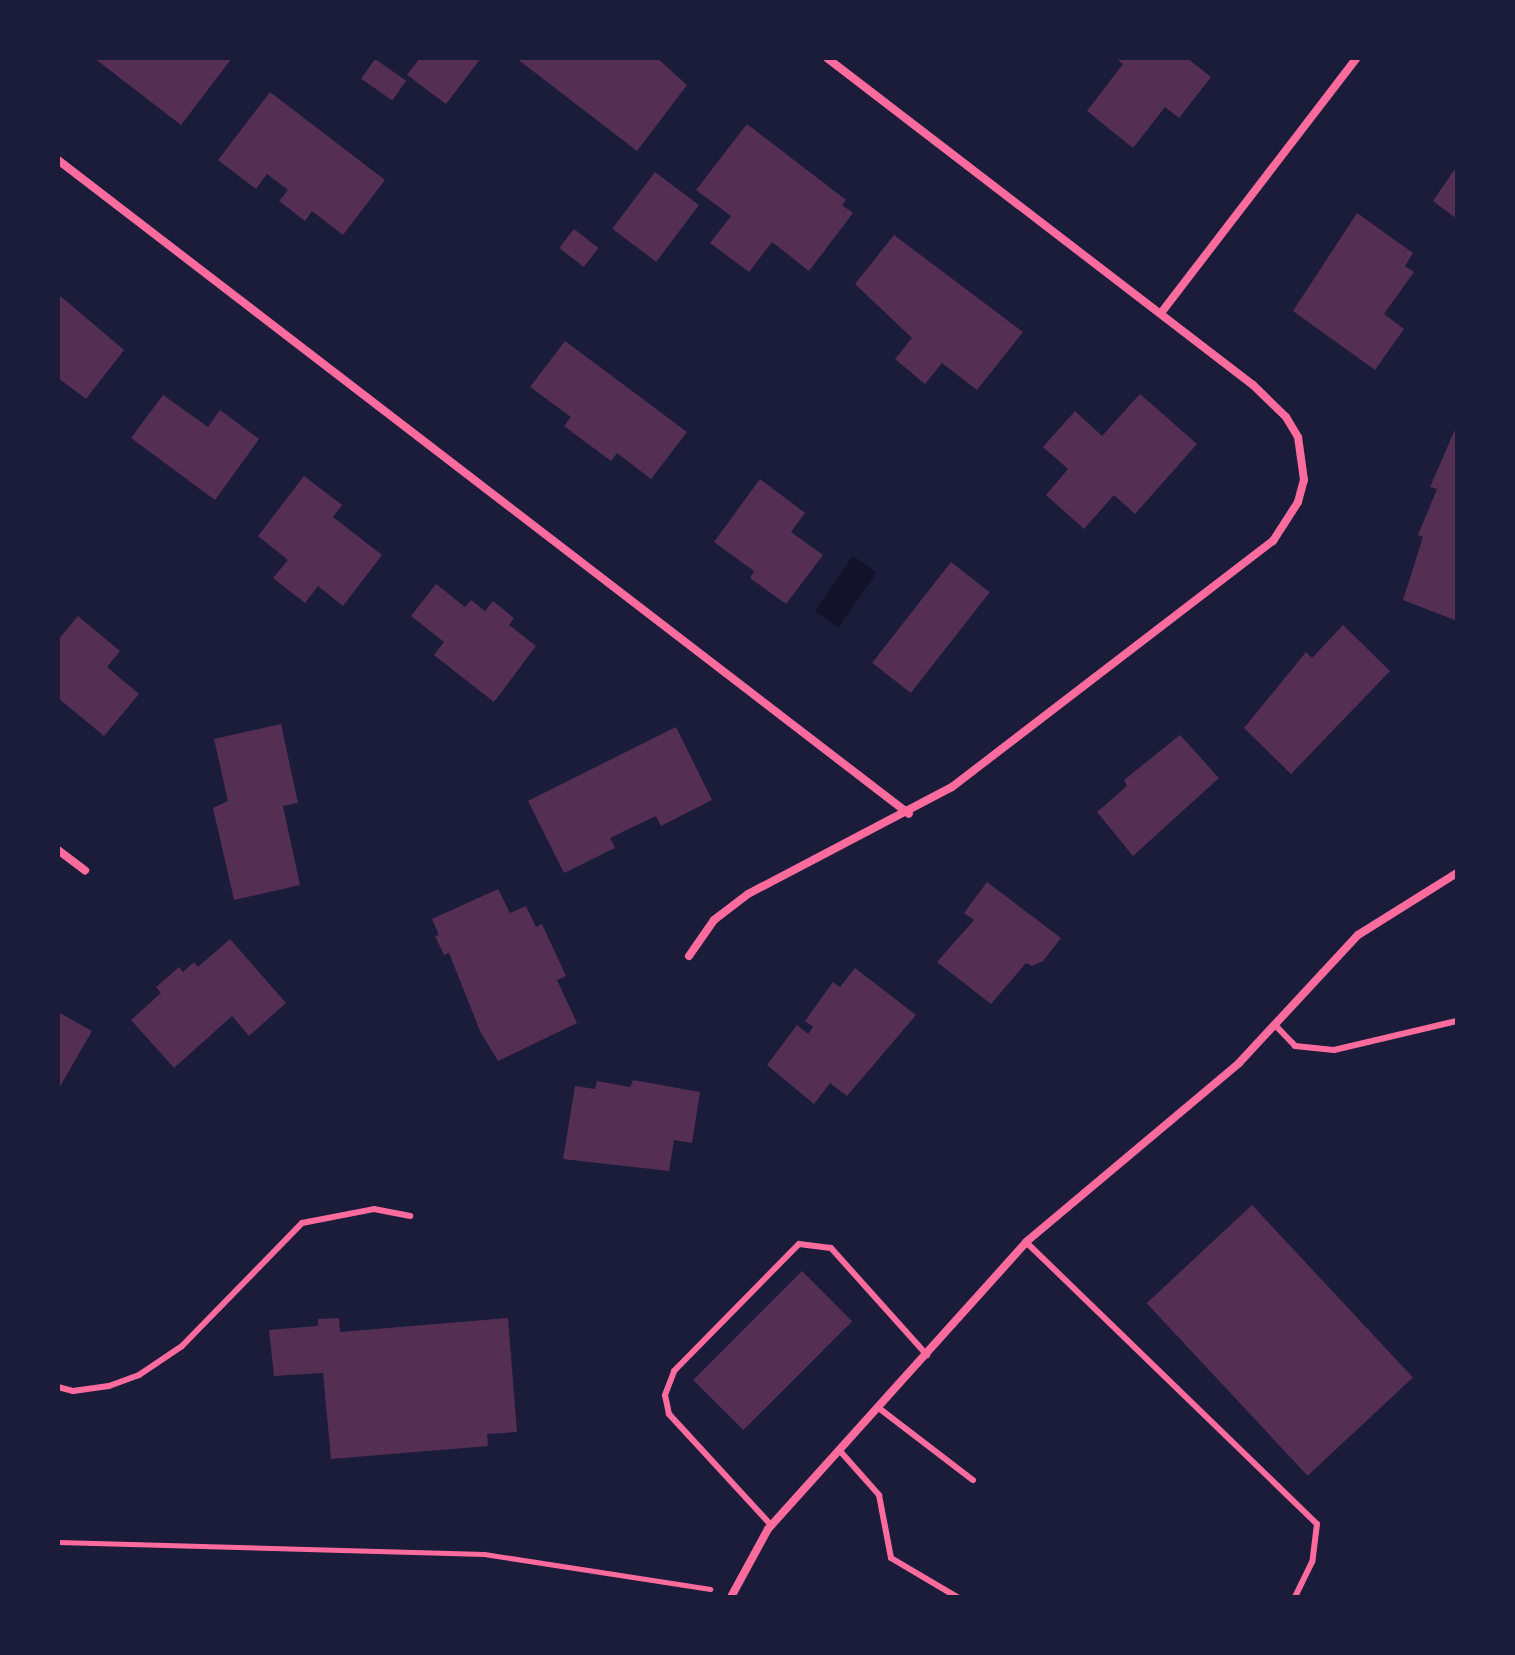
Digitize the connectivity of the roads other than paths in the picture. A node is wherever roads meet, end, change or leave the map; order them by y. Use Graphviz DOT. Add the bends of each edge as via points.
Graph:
graph roads {
  1 [pos="827,58"];
  2 [pos="1357,58"];
  3 [pos="58,160"];
  4 [pos="1161,313"];
  5 [pos="909,814"];
  6 [pos="58,850"];
  7 [pos="85,870"];
  8 [pos="1457,873"];
  9 [pos="689,956"];
  10 [pos="1457,1021"];
  11 [pos="1275,1025"];
  12 [pos="410,1216"];
  13 [pos="1026,1242"];
  14 [pos="927,1355"];
  15 [pos="58,1387"];
  16 [pos="880,1409"];
  17 [pos="840,1451"];
  18 [pos="973,1480"];
  19 [pos="771,1525"];
  20 [pos="732,1595"];
  21 [pos="957,1597"];
  22 [pos="1295,1597"];
  1 -- 4 [label="street"];
  2 -- 4 [label="street"];
  3 -- 5 [label="street"];
  4 -- 5 [label="street" via="1286,417 1304,462 1298,502 1273,541 964,778"];
  5 -- 9 [label="street" via="748,894 714,920"];
  6 -- 7 [label="street"];
  8 -- 11 [label="street" via="1358,935"];
  10 -- 11 [label="lane" via="1334,1050 1295,1046"];
  11 -- 13 [label="street" via="1239,1063"];
  12 -- 15 [label="lane" via="374,1209 302,1223 182,1346 139,1375 109,1386 73,1391"];
  13 -- 14 [label="street"];
  13 -- 22 [label="lane" via="1317,1524 1312,1562"];
  14 -- 16 [label="street"];
  14 -- 19 [label="lane" via="831,1248 799,1244 674,1371 665,1395 669,1414"];
  16 -- 17 [label="street"];
  16 -- 18 [label="lane"];
  17 -- 19 [label="street"];
  17 -- 21 [label="lane" via="879,1495 891,1558"];
  19 -- 20 [label="street"];
}
